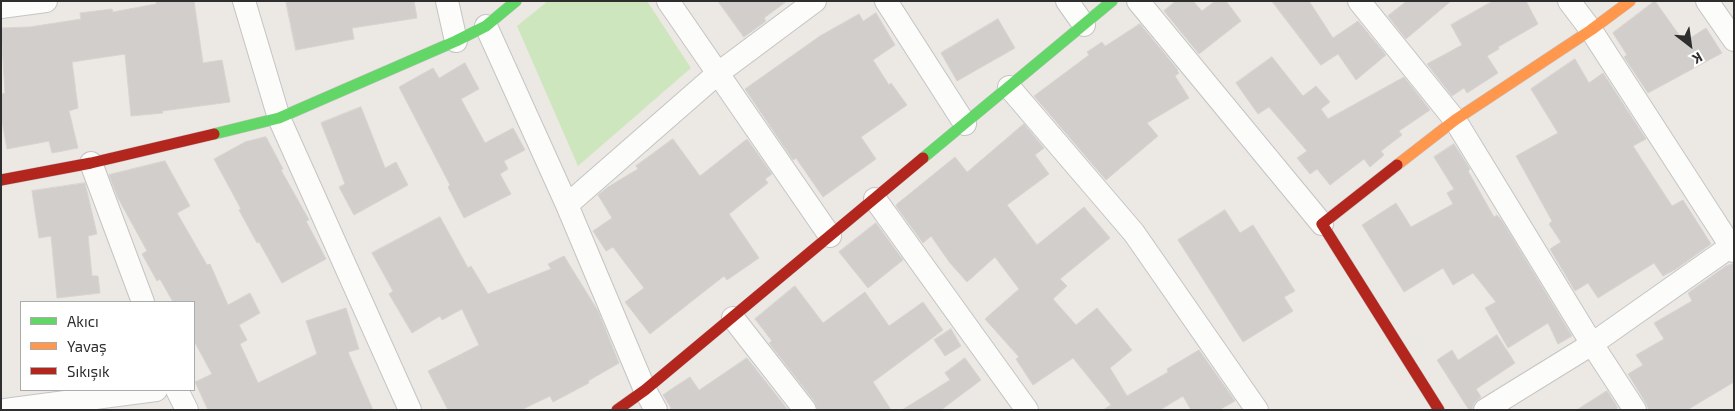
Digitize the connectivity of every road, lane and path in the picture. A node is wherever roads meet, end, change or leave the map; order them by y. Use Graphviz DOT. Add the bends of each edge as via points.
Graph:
graph roads {
  1 [pos="46,1"];
  2 [pos="244,1"];
  3 [pos="447,1"];
  4 [pos="516,1"];
  5 [pos="668,1"];
  6 [pos="815,1"];
  7 [pos="886,1"];
  8 [pos="1067,1"];
  9 [pos="1112,1"];
  10 [pos="1138,1"];
  11 [pos="1359,1"];
  12 [pos="1569,1"];
  13 [pos="1630,1"];
  14 [pos="1707,1"];
  15 [pos="1,7"];
  16 [pos="1084,25"];
  17 [pos="486,26"];
  18 [pos="1591,30"];
  19 [pos="1734,40"];
  20 [pos="456,41"];
  21 [pos="717,74"];
  22 [pos="1009,87"];
  23 [pos="279,118"];
  24 [pos="1455,120"];
  25 [pos="965,124"];
  26 [pos="91,163"];
  27 [pos="1,180"];
  28 [pos="875,199"];
  29 [pos="567,205"];
  30 [pos="1322,224"];
  31 [pos="830,236"];
  32 [pos="1733,247"];
  33 [pos="143,301"];
  34 [pos="732,318"];
  35 [pos="1592,344"];
  36 [pos="645,390"];
  37 [pos="148,391"];
  38 [pos="178,391"];
  39 [pos="5,410"];
  40 [pos="187,410"];
  41 [pos="410,410"];
  42 [pos="617,410"];
  43 [pos="656,410"];
  44 [pos="805,410"];
  45 [pos="1027,410"];
  46 [pos="1257,410"];
  47 [pos="1439,410"];
  48 [pos="1485,410"];
  49 [pos="1634,410"];
  1 -- 15 [label="street"];
  2 -- 23 [label="street"];
  3 -- 20 [label="street"];
  4 -- 17 [label="street"];
  5 -- 21 [label="street"];
  6 -- 21 [label="street"];
  7 -- 25 [label="street"];
  8 -- 16 [label="street"];
  9 -- 16 [label="street"];
  10 -- 30 [label="street"];
  11 -- 24 [label="street"];
  12 -- 18 [label="street"];
  13 -- 18 [label="street"];
  14 -- 19 [label="street"];
  16 -- 22 [label="street"];
  17 -- 20 [label="street"];
  17 -- 29 [label="street"];
  18 -- 24 [label="street"];
  18 -- 32 [label="street"];
  20 -- 23 [label="street"];
  21 -- 29 [label="street"];
  21 -- 31 [label="street"];
  22 -- 25 [label="street"];
  22 -- 46 [label="street" via="1134,232"];
  23 -- 26 [label="street"];
  23 -- 41 [label="street"];
  24 -- 30 [label="street"];
  24 -- 35 [label="street"];
  25 -- 28 [label="street"];
  26 -- 27 [label="street"];
  26 -- 33 [label="street"];
  28 -- 31 [label="street"];
  28 -- 45 [label="street"];
  29 -- 36 [label="street"];
  30 -- 47 [label="street"];
  31 -- 34 [label="street"];
  32 -- 35 [label="street"];
  34 -- 36 [label="street"];
  34 -- 44 [label="street"];
  35 -- 48 [label="street"];
  35 -- 49 [label="street"];
  36 -- 42 [label="street"];
  36 -- 43 [label="street"];
  37 -- 39 [label="street"];
  38 -- 40 [label="street"];
}
